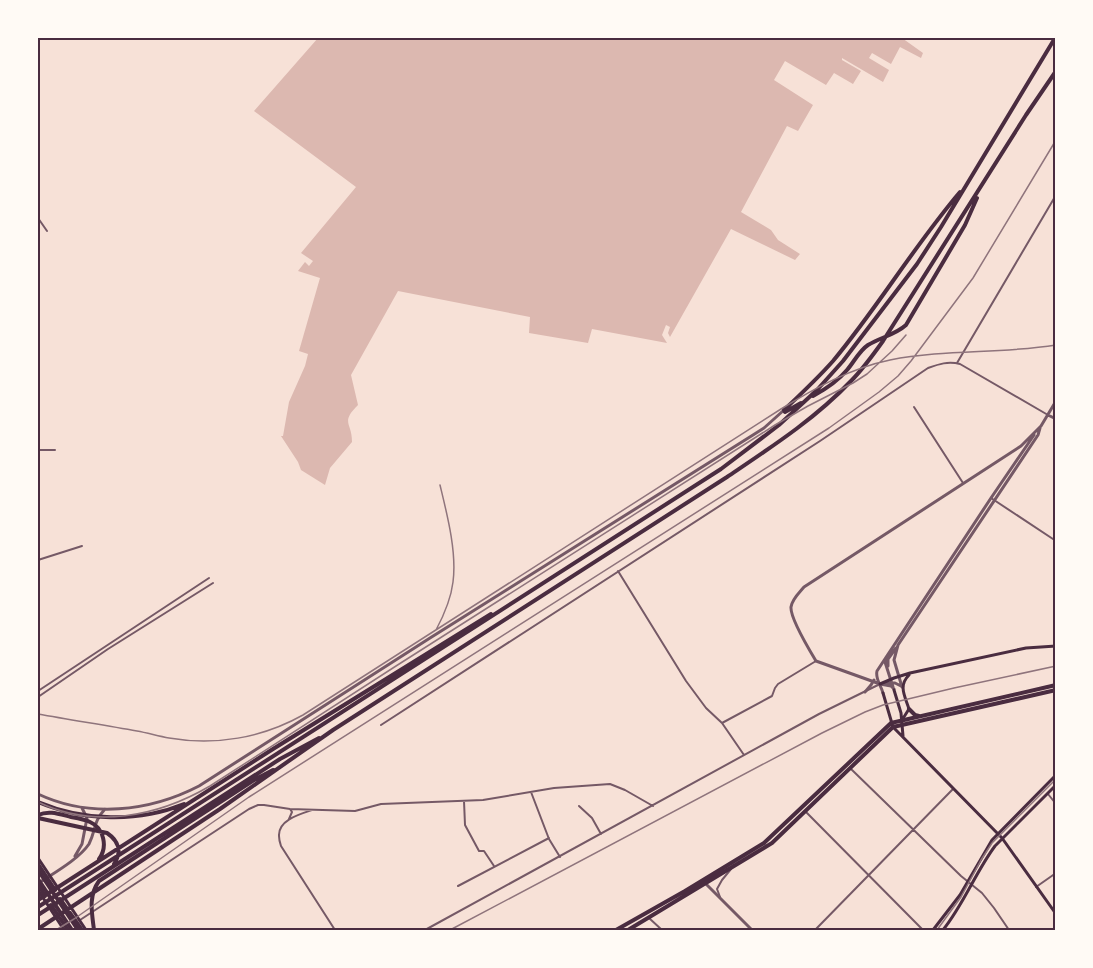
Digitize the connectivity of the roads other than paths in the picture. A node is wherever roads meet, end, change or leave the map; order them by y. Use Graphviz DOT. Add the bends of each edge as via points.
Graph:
graph roads {
  1 [pos="1055,38"];
  2 [pos="1055,71"];
  3 [pos="968,182"];
  4 [pos="979,189"];
  5 [pos="1056,195"];
  6 [pos="38,218"];
  7 [pos="47,231"];
  8 [pos="957,363"];
  9 [pos="815,380"];
  10 [pos="826,389"];
  11 [pos="802,393"];
  12 [pos="796,398"];
  13 [pos="1055,402"];
  14 [pos="799,404"];
  15 [pos="914,407"];
  16 [pos="785,411"];
  17 [pos="1047,416"];
  18 [pos="1056,418"];
  19 [pos="1041,426"];
  20 [pos="38,450"];
  21 [pos="56,450"];
  22 [pos="963,483"];
  23 [pos="993,499"];
  24 [pos="1056,541"];
  25 [pos="82,546"];
  26 [pos="38,560"];
  27 [pos="618,571"];
  28 [pos="209,578"];
  29 [pos="213,583"];
  30 [pos="509,605"];
  31 [pos="898,645"];
  32 [pos="1056,646"];
  33 [pos="887,654"];
  34 [pos="816,661"];
  35 [pos="888,668"];
  36 [pos="910,674"];
  37 [pos="876,675"];
  38 [pos="899,676"];
  39 [pos="892,681"];
  40 [pos="873,682"];
  41 [pos="880,684"];
  42 [pos="1056,686"];
  43 [pos="902,687"];
  44 [pos="894,689"];
  45 [pos="1056,690"];
  46 [pos="38,691"];
  47 [pos="865,692"];
  48 [pos="884,693"];
  49 [pos="38,697"];
  50 [pos="909,710"];
  51 [pos="920,716"];
  52 [pos="902,722"];
  53 [pos="722,723"];
  54 [pos="891,723"];
  55 [pos="381,725"];
  56 [pos="333,730"];
  57 [pos="905,740"];
  58 [pos="744,755"];
  59 [pos="284,766"];
  60 [pos="850,768"];
  61 [pos="1056,775"];
  62 [pos="1056,785"];
  63 [pos="953,789"];
  64 [pos="531,792"];
  65 [pos="1047,793"];
  66 [pos="38,794"];
  67 [pos="198,797"];
  68 [pos="464,801"];
  69 [pos="38,802"];
  70 [pos="1056,804"];
  71 [pos="579,806"];
  72 [pos="653,806"];
  73 [pos="82,808"];
  74 [pos="105,809"];
  75 [pos="290,809"];
  76 [pos="314,810"];
  77 [pos="803,810"];
  78 [pos="38,816"];
  79 [pos="287,822"];
  80 [pos="913,830"];
  81 [pos="601,834"];
  82 [pos="997,834"];
  83 [pos="549,838"];
  84 [pos="1002,838"];
  85 [pos="560,857"];
  86 [pos="38,858"];
  87 [pos="72,860"];
  88 [pos="95,863"];
  89 [pos="38,864"];
  90 [pos="494,866"];
  91 [pos="111,867"];
  92 [pos="732,868"];
  93 [pos="38,870"];
  94 [pos="1056,873"];
  95 [pos="49,876"];
  96 [pos="869,876"];
  97 [pos="39,882"];
  98 [pos="967,882"];
  99 [pos="706,884"];
  100 [pos="458,886"];
  101 [pos="972,886"];
  102 [pos="1036,887"];
  103 [pos="38,890"];
  104 [pos="38,900"];
  105 [pos="721,900"];
  106 [pos="38,907"];
  107 [pos="1056,914"];
  108 [pos="38,915"];
  109 [pos="649,918"];
  110 [pos="79,920"];
  111 [pos="38,929"];
  112 [pos="43,930"];
  113 [pos="68,930"];
  114 [pos="81,930"];
  115 [pos="94,930"];
  116 [pos="335,930"];
  117 [pos="425,930"];
  118 [pos="616,930"];
  119 [pos="628,930"];
  120 [pos="662,930"];
  121 [pos="752,930"];
  122 [pos="815,930"];
  123 [pos="922,930"];
  124 [pos="933,930"];
  125 [pos="942,930"];
  126 [pos="1009,930"];
  1 -- 3 [label="main road"];
  2 -- 4 [label="main road"];
  3 -- 9 [label="main road"];
  3 -- 30 [label="main road" via="916,264 858,342 800,406 721,469"];
  4 -- 10 [label="main road" via="965,225 906,325 869,344"];
  4 -- 56 [label="main road" via="867,364 794,431"];
  5 -- 8 [label="street"];
  6 -- 7 [label="street"];
  8 -- 17 [label="street"];
  8 -- 27 [label="street" via="928,368"];
  9 -- 10 [label="main road" via="819,389"];
  9 -- 11 [label="main road"];
  10 -- 14 [label="main road"];
  11 -- 12 [label="main road"];
  11 -- 14 [label="main road"];
  12 -- 14 [label="main road"];
  12 -- 16 [label="main road"];
  13 -- 17 [label="street"];
  14 -- 16 [label="main road"];
  15 -- 22 [label="street"];
  16 -- 74 [label="street" via="199,786 138,807"];
  17 -- 18 [label="street"];
  17 -- 19 [label="street"];
  19 -- 22 [label="street" via="1021,446"];
  19 -- 23 [label="street"];
  20 -- 21 [label="street"];
  22 -- 34 [label="street" via="798,594 792,612"];
  23 -- 24 [label="street"];
  23 -- 31 [label="street"];
  23 -- 33 [label="street"];
  25 -- 26 [label="street"];
  27 -- 53 [label="street" via="686,681"];
  27 -- 55 [label="street"];
  28 -- 46 [label="street"];
  29 -- 49 [label="street"];
  30 -- 67 [label="main road"];
  30 -- 106 [label="main road"];
  31 -- 35 [label="street" via="888,659"];
  31 -- 38 [label="street" via="894,660"];
  32 -- 36 [label="main road" via="1026,648"];
  33 -- 35 [label="street"];
  33 -- 37 [label="street"];
  34 -- 40 [label="street"];
  34 -- 53 [label="street" via="778,684 772,696"];
  35 -- 39 [label="street"];
  36 -- 38 [label="main road"];
  36 -- 43 [label="main road"];
  37 -- 40 [label="street"];
  37 -- 41 [label="street"];
  38 -- 39 [label="main road"];
  38 -- 43 [label="street"];
  39 -- 41 [label="main road"];
  39 -- 43 [label="street"];
  39 -- 44 [label="street"];
  40 -- 41 [label="street"];
  40 -- 47 [label="street"];
  41 -- 44 [label="street"];
  41 -- 47 [label="street"];
  41 -- 48 [label="street"];
  42 -- 51 [label="main road"];
  43 -- 50 [label="main road"];
  44 -- 52 [label="main road"];
  45 -- 52 [label="main road"];
  47 -- 58 [label="street"];
  48 -- 54 [label="main road"];
  50 -- 51 [label="main road"];
  50 -- 52 [label="main road"];
  51 -- 52 [label="main road"];
  52 -- 54 [label="main road"];
  52 -- 57 [label="main road"];
  53 -- 58 [label="street"];
  54 -- 57 [label="main road"];
  54 -- 60 [label="main road"];
  54 -- 77 [label="main road"];
  56 -- 59 [label="main road"];
  56 -- 91 [label="main road" via="280,759"];
  57 -- 63 [label="main road"];
  58 -- 72 [label="street"];
  59 -- 111 [label="main road"];
  59 -- 115 [label="main road" via="254,780 99,881 92,902"];
  60 -- 77 [label="main road"];
  60 -- 80 [label="street"];
  61 -- 82 [label="main road"];
  62 -- 65 [label="main road"];
  63 -- 80 [label="street"];
  63 -- 82 [label="main road"];
  64 -- 68 [label="street"];
  64 -- 72 [label="street" via="610,784"];
  64 -- 83 [label="street"];
  65 -- 70 [label="street"];
  65 -- 84 [label="main road"];
  66 -- 73 [label="street"];
  67 -- 69 [label="main road" via="165,810 128,817 93,816"];
  67 -- 88 [label="main road"];
  68 -- 76 [label="street" via="381,804 355,811"];
  68 -- 90 [label="street" via="465,825 479,851 484,850"];
  71 -- 81 [label="street"];
  72 -- 81 [label="street"];
  73 -- 74 [label="street"];
  73 -- 87 [label="street" via="87,818 82,844"];
  74 -- 87 [label="street" via="97,818 86,848"];
  75 -- 76 [label="street"];
  75 -- 79 [label="street"];
  75 -- 110 [label="street" via="253,807"];
  76 -- 79 [label="street"];
  77 -- 92 [label="main road" via="772,843"];
  77 -- 96 [label="street"];
  77 -- 118 [label="main road" via="764,843"];
  78 -- 88 [label="main road" via="52,812 93,823 104,845"];
  78 -- 91 [label="main road" via="111,836 119,852"];
  79 -- 116 [label="street" via="278,834 281,846"];
  80 -- 96 [label="street"];
  80 -- 98 [label="street"];
  81 -- 85 [label="street"];
  82 -- 84 [label="main road"];
  82 -- 98 [label="main road"];
  83 -- 85 [label="street"];
  83 -- 90 [label="street"];
  84 -- 101 [label="main road"];
  84 -- 102 [label="main road"];
  85 -- 117 [label="street"];
  86 -- 95 [label="main road"];
  87 -- 95 [label="street"];
  88 -- 104 [label="main road"];
  89 -- 114 [label="main road"];
  90 -- 100 [label="street"];
  91 -- 108 [label="main road"];
  92 -- 99 [label="main road"];
  92 -- 105 [label="street" via="717,890"];
  93 -- 97 [label="main road"];
  94 -- 102 [label="street"];
  95 -- 97 [label="street"];
  95 -- 110 [label="main road"];
  96 -- 122 [label="street"];
  96 -- 123 [label="street"];
  97 -- 113 [label="main road"];
  97 -- 114 [label="main road"];
  98 -- 101 [label="street"];
  98 -- 124 [label="main road"];
  99 -- 105 [label="street"];
  99 -- 109 [label="main road"];
  101 -- 125 [label="main road"];
  101 -- 126 [label="street" via="982,893"];
  102 -- 107 [label="main road"];
  103 -- 113 [label="main road"];
  105 -- 121 [label="street"];
  109 -- 119 [label="main road"];
  109 -- 120 [label="street"];
  110 -- 114 [label="main road"];
  111 -- 112 [label="main road"];
}
